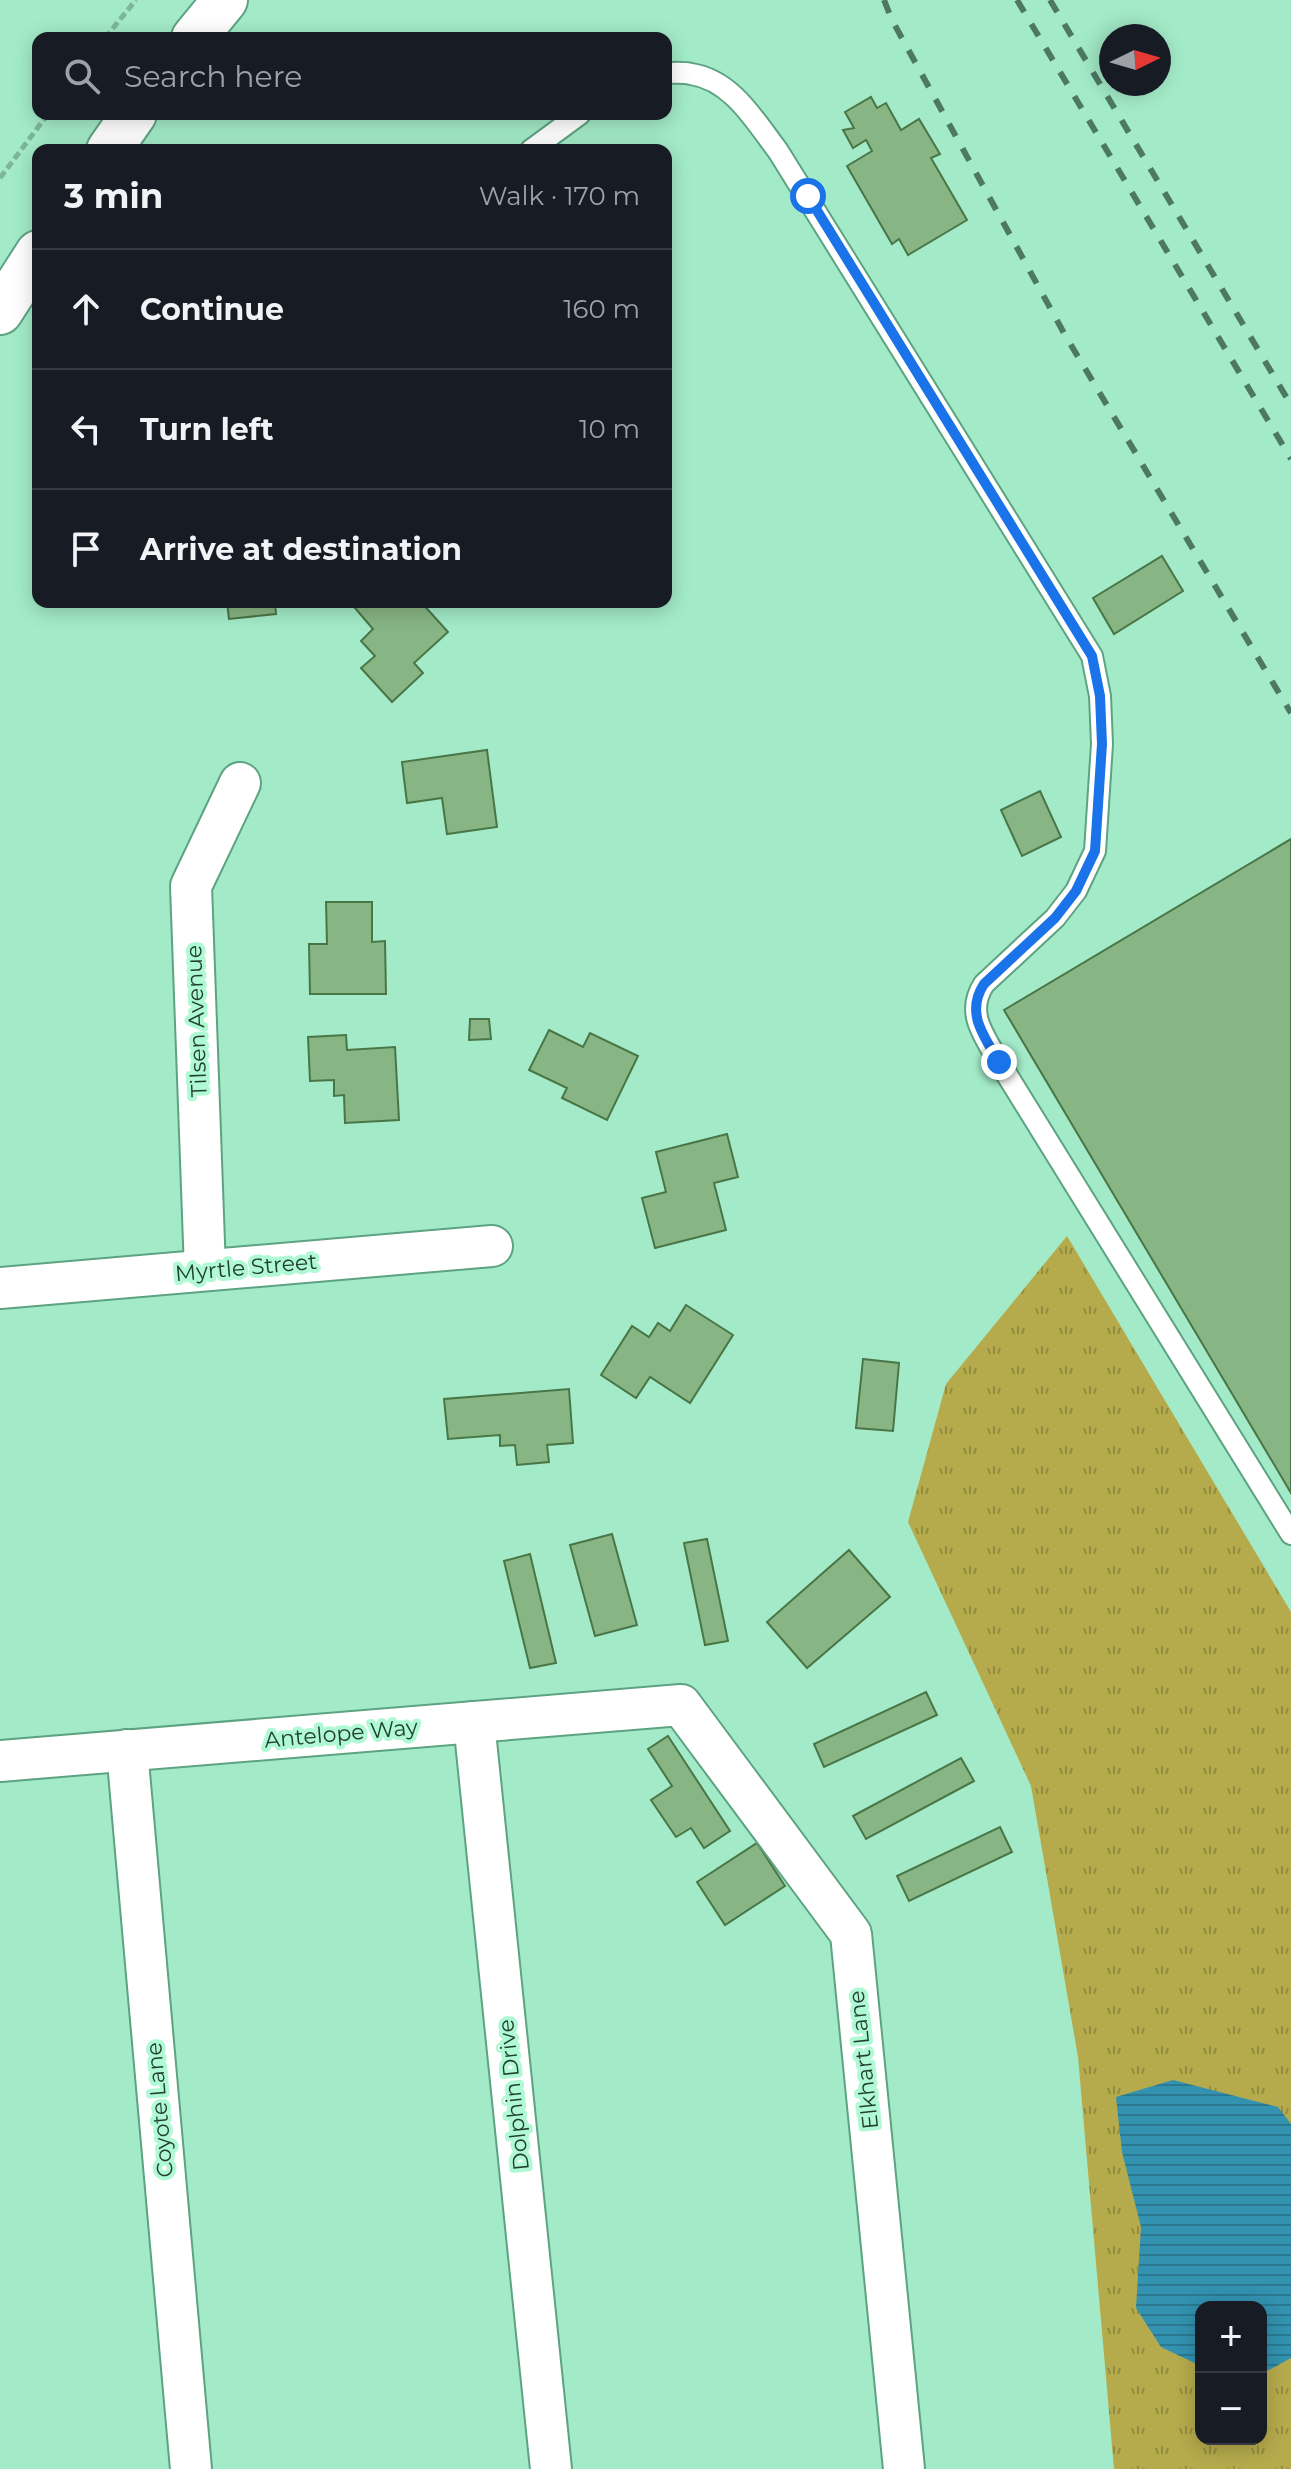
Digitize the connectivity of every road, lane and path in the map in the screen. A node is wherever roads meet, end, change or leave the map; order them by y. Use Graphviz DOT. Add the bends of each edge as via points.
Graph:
graph roads {
  1 [pos="136,0"];
  2 [pos="225,0"];
  3 [pos="110,32"];
  4 [pos="199,32"];
  5 [pos="672,73"];
  6 [pos="44,120"];
  7 [pos="130,120"];
  8 [pos="572,120"];
  9 [pos="113,144"];
  10 [pos="539,144"];
  11 [pos="0,178"];
  12 [pos="240,783"];
  13 [pos="492,1246"];
  14 [pos="205,1270"];
  15 [pos="0,1288"];
  16 [pos="1291,1534"];
  17 [pos="681,1705"];
  18 [pos="474,1722"];
  19 [pos="127,1750"];
  20 [pos="0,1761"];
  21 [pos="191,2469"];
  22 [pos="551,2469"];
  23 [pos="904,2469"];
  1 -- 3 [label="path"];
  2 -- 4 [label="street"];
  5 -- 16 [label="lane" via="692,74 724,86 778,151 1092,656 1102,744 1095,851 1076,891 1055,918 984,984 976,996 975,1013 999,1062"];
  6 -- 11 [label="path"];
  7 -- 9 [label="street"];
  8 -- 10 [label="lane"];
  12 -- 14 [label="street, Tilsen Avenue" via="191,886"];
  13 -- 14 [label="street, Myrtle Street"];
  14 -- 15 [label="street, Myrtle Street"];
  17 -- 18 [label="street, Antelope Way"];
  17 -- 23 [label="street, Elkhart Lane" via="851,1934"];
  18 -- 19 [label="street, Antelope Way"];
  18 -- 22 [label="street, Dolphin Drive"];
  19 -- 20 [label="street, Antelope Way"];
  19 -- 21 [label="street, Coyote Lane"];
}
